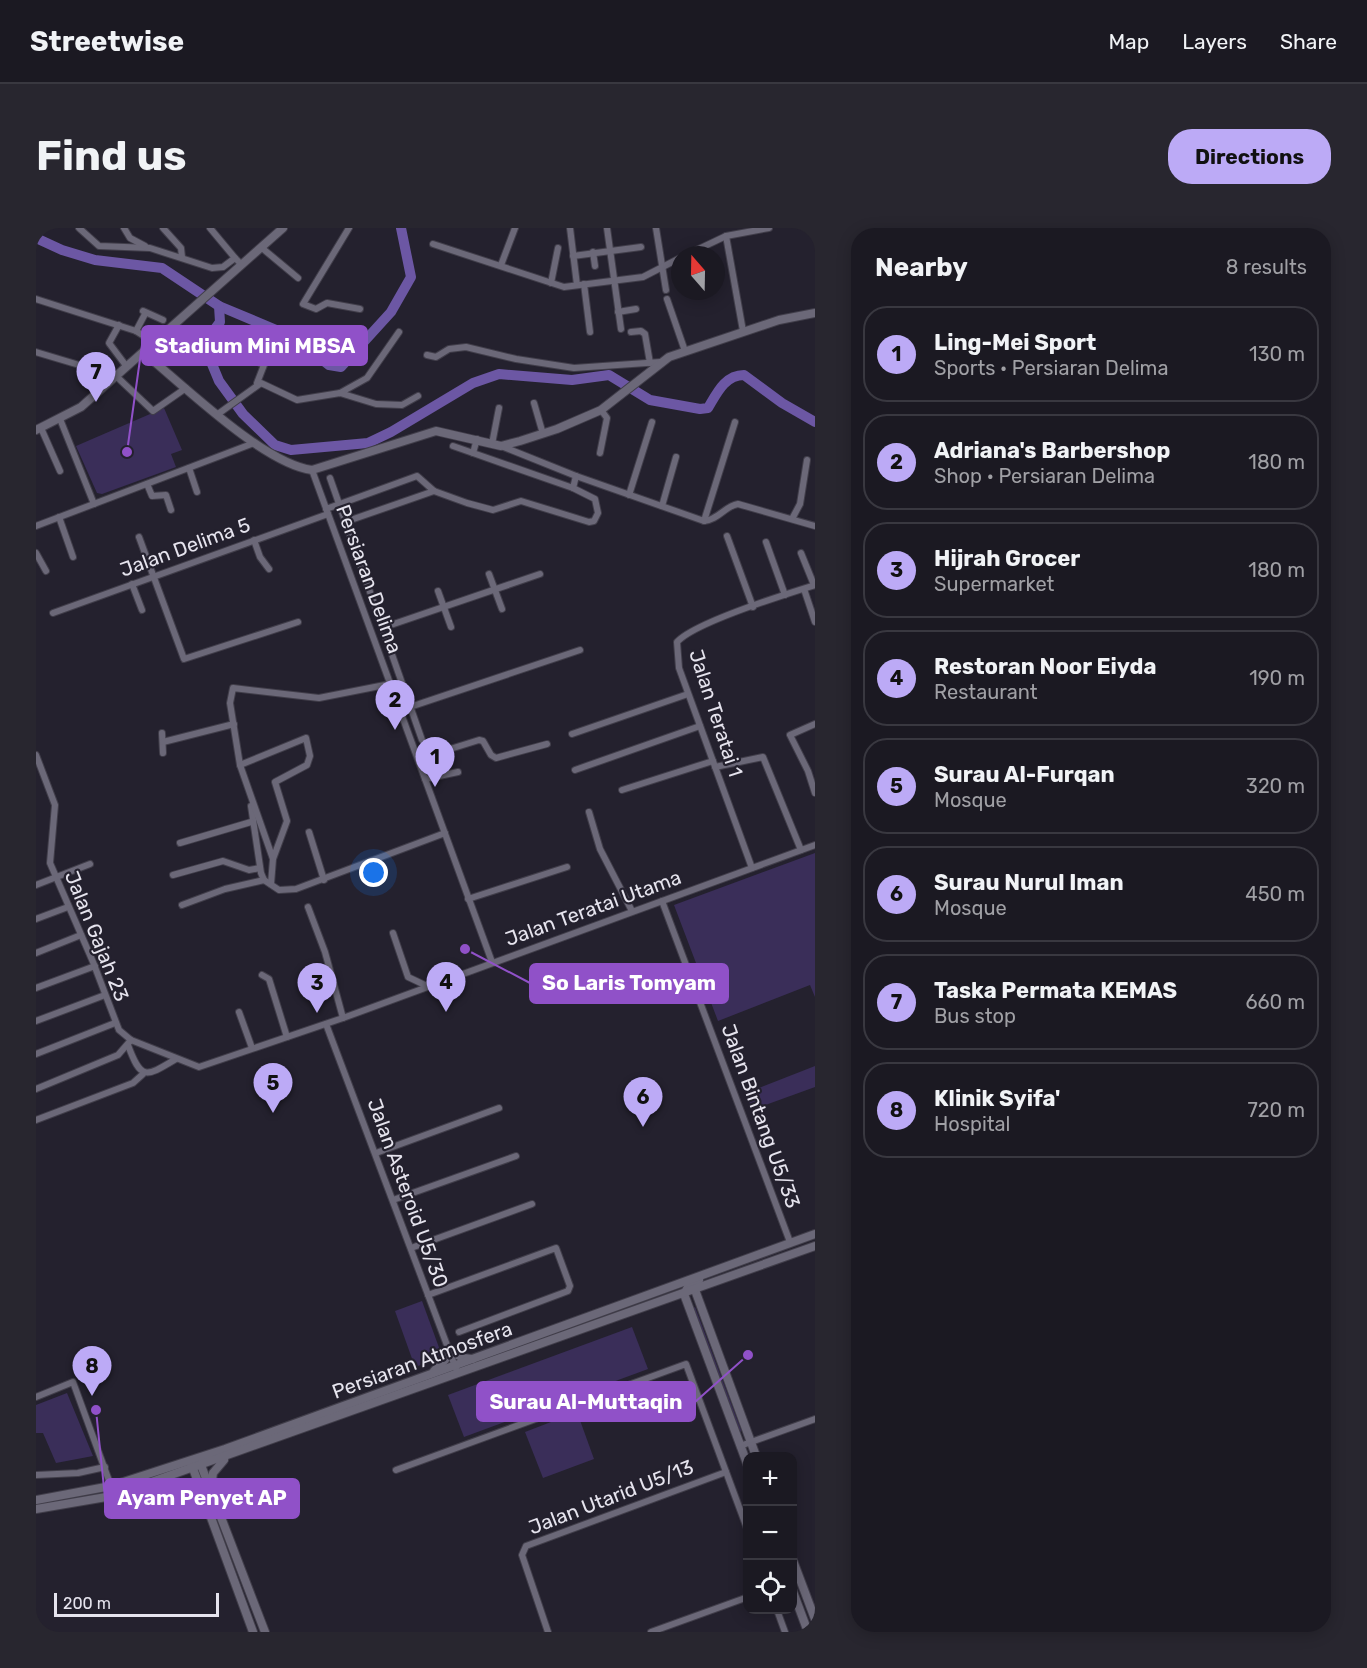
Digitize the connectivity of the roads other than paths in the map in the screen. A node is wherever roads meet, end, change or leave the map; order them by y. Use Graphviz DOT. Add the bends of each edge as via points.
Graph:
graph roads {
  1 [pos="79,228"];
  2 [pos="124,228"];
  3 [pos="164,228"];
  4 [pos="210,228"];
  5 [pos="283,228"];
  6 [pos="349,228"];
  7 [pos="514,228"];
  8 [pos="570,228"];
  9 [pos="607,228"];
  10 [pos="656,228"];
  11 [pos="769,228"];
  12 [pos="760,229"];
  13 [pos="273,231"];
  14 [pos="726,236"];
  15 [pos="433,244"];
  16 [pos="705,246"];
  17 [pos="641,247"];
  18 [pos="150,248"];
  19 [pos="262,248"];
  20 [pos="558,248"];
  21 [pos="610,250"];
  22 [pos="593,252"];
  23 [pos="573,256"];
  24 [pos="182,257"];
  25 [pos="238,262"];
  26 [pos="671,262"];
  27 [pos="501,265"];
  28 [pos="595,266"];
  29 [pos="662,267"];
  30 [pos="298,278"];
  31 [pos="613,281"];
  32 [pos="551,283"];
  33 [pos="580,285"];
  34 [pos="666,290"];
  35 [pos="667,299"];
  36 [pos="37,301"];
  37 [pos="360,309"];
  38 [pos="636,309"];
  39 [pos="618,312"];
  40 [pos="815,313"];
  41 [pos="163,320"];
  42 [pos="119,325"];
  43 [pos="621,329"];
  44 [pos="136,331"];
  45 [pos="743,331"];
  46 [pos="399,332"];
  47 [pos="590,332"];
  48 [pos="631,332"];
  49 [pos="155,343"];
  50 [pos="685,351"];
  51 [pos="36,352"];
  52 [pos="144,353"];
  53 [pos="427,355"];
  54 [pos="246,356"];
  55 [pos="665,360"];
  56 [pos="650,363"];
  57 [pos="127,367"];
  58 [pos="116,376"];
  59 [pos="257,384"];
  60 [pos="186,388"];
  61 [pos="340,393"];
  62 [pos="418,396"];
  63 [pos="534,403"];
  64 [pos="499,408"];
  65 [pos="601,410"];
  66 [pos="218,414"];
  67 [pos="60,419"];
  68 [pos="652,422"];
  69 [pos="735,422"];
  70 [pos="38,429"];
  71 [pos="543,434"];
  72 [pos="477,439"];
  73 [pos="254,444"];
  74 [pos="497,445"];
  75 [pos="453,446"];
  76 [pos="473,453"];
  77 [pos="600,453"];
  78 [pos="676,457"];
  79 [pos="807,460"];
  80 [pos="189,468"];
  81 [pos="312,470"];
  82 [pos="60,471"];
  83 [pos="576,476"];
  84 [pos="330,478"];
  85 [pos="147,484"];
  86 [pos="573,488"];
  87 [pos="434,491"];
  88 [pos="197,492"];
  89 [pos="629,495"];
  90 [pos="94,504"];
  91 [pos="339,504"];
  92 [pos="662,506"];
  93 [pos="171,510"];
  94 [pos="327,511"];
  95 [pos="59,517"];
  96 [pos="792,519"];
  97 [pos="704,521"];
  98 [pos="345,522"];
  99 [pos="36,526"];
  100 [pos="815,526"];
  101 [pos="728,536"];
  102 [pos="139,537"];
  103 [pos="254,540"];
  104 [pos="766,542"];
  105 [pos="36,553"];
  106 [pos="801,553"];
  107 [pos="73,557"];
  108 [pos="269,569"];
  109 [pos="46,571"];
  110 [pos="489,574"];
  111 [pos="540,574"];
  112 [pos="154,576"];
  113 [pos="132,584"];
  114 [pos="814,585"];
  115 [pos="804,589"];
  116 [pos="495,590"];
  117 [pos="438,591"];
  118 [pos="785,595"];
  119 [pos="753,607"];
  120 [pos="444,608"];
  121 [pos="502,609"];
  122 [pos="142,610"];
  123 [pos="53,613"];
  124 [pos="298,622"];
  125 [pos="815,622"];
  126 [pos="451,627"];
  127 [pos="382,628"];
  128 [pos="580,650"];
  129 [pos="390,684"];
  130 [pos="688,694"];
  131 [pos="410,707"];
  132 [pos="234,724"];
  133 [pos="815,724"];
  134 [pos="700,726"];
  135 [pos="162,733"];
  136 [pos="572,734"];
  137 [pos="422,740"];
  138 [pos="163,742"];
  139 [pos="547,744"];
  140 [pos="163,753"];
  141 [pos="36,755"];
  142 [pos="418,759"];
  143 [pos="714,764"];
  144 [pos="240,765"];
  145 [pos="39,771"];
  146 [pos="575,771"];
  147 [pos="458,772"];
  148 [pos="425,779"];
  149 [pos="622,790"];
  150 [pos="815,793"];
  151 [pos="250,798"];
  152 [pos="589,812"];
  153 [pos="251,822"];
  154 [pos="309,832"];
  155 [pos="445,833"];
  156 [pos="180,843"];
  157 [pos="815,846"];
  158 [pos="801,850"];
  159 [pos="273,859"];
  160 [pos="90,864"];
  161 [pos="567,867"];
  162 [pos="260,868"];
  163 [pos="752,868"];
  164 [pos="173,875"];
  165 [pos="55,877"];
  166 [pos="264,880"];
  167 [pos="324,880"];
  168 [pos="271,884"];
  169 [pos="36,885"];
  170 [pos="468,898"];
  171 [pos="662,901"];
  172 [pos="182,905"];
  173 [pos="68,907"];
  174 [pos="308,907"];
  175 [pos="632,911"];
  176 [pos="36,919"];
  177 [pos="393,933"];
  178 [pos="81,935"];
  179 [pos="36,953"];
  180 [pos="492,962"];
  181 [pos="94,966"];
  182 [pos="262,975"];
  183 [pos="427,986"];
  184 [pos="36,988"];
  185 [pos="105,995"];
  186 [pos="239,1012"];
  187 [pos="343,1018"];
  188 [pos="36,1021"];
  189 [pos="115,1023"];
  190 [pos="326,1024"];
  191 [pos="287,1037"];
  192 [pos="130,1042"];
  193 [pos="252,1048"];
  194 [pos="36,1054"];
  195 [pos="177,1059"];
  196 [pos="212,1063"];
  197 [pos="143,1074"];
  198 [pos="36,1089"];
  199 [pos="499,1108"];
  200 [pos="36,1120"];
  201 [pos="376,1153"];
  202 [pos="516,1156"];
  203 [pos="393,1200"];
  204 [pos="532,1204"];
  205 [pos="815,1234"];
  206 [pos="790,1242"];
  207 [pos="815,1246"];
  208 [pos="411,1248"];
  209 [pos="732,1266"];
  210 [pos="748,1271"];
  211 [pos="689,1291"];
  212 [pos="428,1295"];
  213 [pos="632,1301"];
  214 [pos="459,1332"];
  215 [pos="449,1351"];
  216 [pos="473,1359"];
  217 [pos="454,1366"];
  218 [pos="429,1375"];
  219 [pos="458,1375"];
  220 [pos="36,1397"];
  221 [pos="815,1419"];
  222 [pos="750,1442"];
  223 [pos="740,1446"];
  224 [pos="754,1452"];
  225 [pos="743,1455"];
  226 [pos="229,1456"];
  227 [pos="196,1463"];
  228 [pos="105,1467"];
  229 [pos="396,1470"];
  230 [pos="726,1472"];
  231 [pos="36,1475"];
  232 [pos="163,1479"];
  233 [pos="111,1486"];
  234 [pos="209,1499"];
  235 [pos="36,1500"];
  236 [pos="36,1509"];
  237 [pos="743,1520"];
  238 [pos="793,1560"];
  239 [pos="743,1598"];
  240 [pos="797,1602"];
  241 [pos="778,1614"];
  242 [pos="815,1620"];
  243 [pos="254,1632"];
  244 [pos="265,1632"];
  245 [pos="548,1632"];
  246 [pos="651,1632"];
  247 [pos="785,1632"];
  248 [pos="808,1632"];
  1 -- 18 [label="street" via="99,246"];
  2 -- 18 [label="street" via="130,238"];
  3 -- 24 [label="street" via="182,248"];
  4 -- 25 [label="street"];
  5 -- 13 [label="street"];
  6 -- 37 [label="street" via="303,304 316,309 327,303"];
  7 -- 27 [label="street"];
  8 -- 23 [label="street"];
  9 -- 21 [label="street"];
  10 -- 29 [label="street"];
  11 -- 12 [label="street"];
  12 -- 14 [label="street"];
  13 -- 19 [label="street"];
  14 -- 16 [label="street"];
  14 -- 45 [label="street"];
  15 -- 27 [label="street"];
  17 -- 21 [label="street"];
  18 -- 24 [label="street"];
  19 -- 25 [label="street"];
  19 -- 30 [label="street"];
  20 -- 32 [label="street"];
  21 -- 22 [label="street"];
  21 -- 31 [label="street"];
  22 -- 23 [label="street"];
  22 -- 28 [label="street"];
  23 -- 33 [label="street"];
  24 -- 25 [label="street" via="212,268"];
  25 -- 49 [label="street" via="224,281"];
  26 -- 29 [label="street"];
  27 -- 32 [label="street"];
  29 -- 31 [label="street" via="643,277"];
  29 -- 34 [label="street"];
  31 -- 33 [label="street"];
  31 -- 39 [label="street"];
  32 -- 33 [label="street" via="564,287"];
  33 -- 47 [label="street"];
  35 -- 50 [label="street"];
  36 -- 42 [label="street"];
  38 -- 39 [label="street"];
  39 -- 43 [label="street"];
  40 -- 45 [label="street"];
  41 -- 44 [label="street" via="144,312"];
  42 -- 44 [label="street"];
  42 -- 57 [label="street" via="109,343"];
  44 -- 49 [label="street"];
  45 -- 50 [label="street"];
  46 -- 61 [label="street" via="367,378"];
  48 -- 56 [label="street" via="645,334"];
  49 -- 52 [label="street"];
  50 -- 55 [label="street"];
  51 -- 58 [label="street"];
  52 -- 57 [label="street"];
  52 -- 60 [label="street"];
  53 -- 56 [label="street" via="436,357 449,349 466,347 574,368"];
  54 -- 59 [label="street" via="264,365"];
  55 -- 56 [label="street"];
  55 -- 65 [label="street"];
  57 -- 58 [label="street"];
  58 -- 60 [label="street" via="153,411"];
  58 -- 67 [label="street"];
  59 -- 61 [label="street" via="297,400"];
  59 -- 66 [label="street"];
  60 -- 66 [label="street"];
  61 -- 62 [label="street" via="376,404 402,405"];
  63 -- 71 [label="street"];
  64 -- 74 [label="street"];
  65 -- 71 [label="street"];
  65 -- 77 [label="street" via="607,418"];
  66 -- 73 [label="street"];
  67 -- 70 [label="street"];
  67 -- 90 [label="street"];
  68 -- 89 [label="street"];
  69 -- 97 [label="street"];
  70 -- 82 [label="street"];
  71 -- 74 [label="street"];
  72 -- 74 [label="street"];
  72 -- 76 [label="street"];
  72 -- 81 [label="street" via="436,431"];
  73 -- 80 [label="street"];
  73 -- 81 [label="street" via="293,467"];
  74 -- 83 [label="street"];
  75 -- 76 [label="street"];
  76 -- 86 [label="street"];
  78 -- 92 [label="street"];
  79 -- 96 [label="street" via="800,504"];
  80 -- 85 [label="street"];
  80 -- 88 [label="street"];
  81 -- 94 [label="street, Persiaran Delima"];
  83 -- 86 [label="street"];
  83 -- 89 [label="street"];
  84 -- 91 [label="street"];
  85 -- 90 [label="street"];
  85 -- 93 [label="street" via="152,496 166,495"];
  86 -- 87 [label="street" via="595,497 594,521 521,501 493,510"];
  87 -- 91 [label="street, Jalan Delima 5" via="417,476"];
  87 -- 98 [label="street"];
  89 -- 92 [label="street"];
  90 -- 95 [label="street"];
  91 -- 94 [label="street, Jalan Delima 5"];
  91 -- 98 [label="street"];
  92 -- 97 [label="street"];
  94 -- 103 [label="street, Jalan Delima 5"];
  94 -- 129 [label="street, Persiaran Delima"];
  95 -- 99 [label="street"];
  95 -- 107 [label="street"];
  96 -- 97 [label="street" via="738,504"];
  96 -- 100 [label="street"];
  98 -- 127 [label="street"];
  101 -- 119 [label="street"];
  102 -- 112 [label="street"];
  103 -- 108 [label="street"];
  103 -- 112 [label="street, Jalan Delima 5"];
  104 -- 118 [label="street"];
  105 -- 109 [label="street"];
  106 -- 114 [label="street"];
  110 -- 116 [label="street"];
  111 -- 116 [label="street"];
  112 -- 113 [label="street, Jalan Delima 5"];
  112 -- 124 [label="street" via="184,659"];
  113 -- 122 [label="street"];
  113 -- 123 [label="street, Jalan Delima 5"];
  114 -- 115 [label="street, Jalan Teratai 1"];
  115 -- 118 [label="street, Jalan Teratai 1"];
  115 -- 125 [label="street"];
  116 -- 120 [label="street"];
  116 -- 121 [label="street"];
  117 -- 120 [label="street"];
  118 -- 119 [label="street, Jalan Teratai 1"];
  119 -- 130 [label="street, Jalan Teratai 1" via="678,640 676,654"];
  120 -- 126 [label="street"];
  120 -- 127 [label="street"];
  127 -- 131 [label="street"];
  128 -- 131 [label="street"];
  129 -- 132 [label="street" via="319,698 233,688 230,703"];
  129 -- 142 [label="street, Persiaran Delima"];
  130 -- 134 [label="street, Jalan Teratai 1"];
  130 -- 136 [label="street"];
  131 -- 137 [label="street"];
  132 -- 138 [label="street"];
  132 -- 144 [label="street"];
  133 -- 150 [label="street" via="790,735"];
  134 -- 143 [label="street, Jalan Teratai 1"];
  134 -- 146 [label="street"];
  135 -- 138 [label="street"];
  138 -- 140 [label="street"];
  139 -- 142 [label="street" via="496,758 479,740"];
  141 -- 145 [label="street, Jalan Gajah 23"];
  142 -- 148 [label="street, Persiaran Delima"];
  143 -- 149 [label="street"];
  143 -- 158 [label="street" via="763,757"];
  143 -- 163 [label="street, Jalan Teratai 1"];
  144 -- 151 [label="street"];
  144 -- 159 [label="street" via="302,739 308,740 308,765 275,782 287,821"];
  145 -- 165 [label="street, Jalan Gajah 23" via="55,805 50,858"];
  147 -- 148 [label="street"];
  148 -- 155 [label="street, Persiaran Delima"];
  151 -- 153 [label="street"];
  151 -- 159 [label="street"];
  152 -- 175 [label="street" via="600,849"];
  153 -- 156 [label="street"];
  153 -- 162 [label="street"];
  154 -- 167 [label="street"];
  155 -- 167 [label="street"];
  155 -- 170 [label="street, Persiaran Delima"];
  157 -- 158 [label="street, Jalan Teratai Utama"];
  158 -- 163 [label="street, Jalan Teratai Utama"];
  159 -- 168 [label="street"];
  160 -- 165 [label="street"];
  161 -- 170 [label="street"];
  162 -- 164 [label="street" via="249,870 223,861"];
  162 -- 166 [label="street"];
  163 -- 171 [label="street, Jalan Teratai Utama"];
  165 -- 169 [label="street"];
  165 -- 173 [label="street, Jalan Gajah 23"];
  166 -- 168 [label="street"];
  166 -- 172 [label="street"];
  167 -- 168 [label="street" via="287,891"];
  170 -- 180 [label="street, Persiaran Delima"];
  171 -- 175 [label="street, Jalan Teratai Utama"];
  171 -- 206 [label="street, Jalan Bintang U5/33"];
  173 -- 176 [label="street"];
  173 -- 178 [label="street, Jalan Gajah 23"];
  174 -- 187 [label="street"];
  175 -- 180 [label="street, Jalan Teratai Utama"];
  177 -- 183 [label="street" via="408,977"];
  178 -- 179 [label="street"];
  178 -- 181 [label="street, Jalan Gajah 23"];
  180 -- 183 [label="street, Jalan Teratai Utama"];
  181 -- 184 [label="street"];
  181 -- 185 [label="street, Jalan Gajah 23"];
  182 -- 191 [label="street" via="269,980"];
  183 -- 187 [label="street, Jalan Teratai Utama"];
  185 -- 188 [label="street"];
  185 -- 189 [label="street, Jalan Gajah 23"];
  186 -- 193 [label="street"];
  187 -- 190 [label="street, Jalan Teratai Utama"];
  189 -- 192 [label="street, Jalan Gajah 23"];
  189 -- 194 [label="street"];
  190 -- 191 [label="street, Jalan Teratai Utama"];
  190 -- 201 [label="street, Jalan Asteroid U5/30"];
  191 -- 193 [label="street, Jalan Teratai Utama"];
  192 -- 195 [label="street, Jalan Gajah 23"];
  192 -- 197 [label="street"];
  192 -- 198 [label="street" via="118,1055"];
  193 -- 196 [label="street, Jalan Teratai Utama"];
  195 -- 196 [label="street, Jalan Gajah 23" via="199,1066"];
  195 -- 197 [label="street"];
  197 -- 200 [label="street" via="133,1083"];
  199 -- 201 [label="street"];
  201 -- 203 [label="street, Jalan Asteroid U5/30"];
  202 -- 203 [label="street"];
  203 -- 208 [label="street, Jalan Asteroid U5/30"];
  204 -- 208 [label="street"];
  205 -- 206 [label="street, Persiaran Atmosfera"];
  206 -- 209 [label="street, Persiaran Atmosfera"];
  206 -- 210 [label="street" via="783,1253"];
  207 -- 210 [label="street, Persiaran Atmosfera"];
  208 -- 212 [label="street, Jalan Asteroid U5/30"];
  209 -- 211 [label="street"];
  209 -- 213 [label="street, Persiaran Atmosfera"];
  210 -- 211 [label="street, Persiaran Atmosfera"];
  211 -- 213 [label="street"];
  211 -- 219 [label="street, Persiaran Atmosfera"];
  211 -- 222 [label="street"];
  211 -- 223 [label="street"];
  212 -- 214 [label="street" via="556,1248 570,1286 568,1291"];
  212 -- 215 [label="street, Jalan Asteroid U5/30"];
  213 -- 216 [label="street, Persiaran Atmosfera"];
  215 -- 216 [label="street"];
  215 -- 217 [label="street, Jalan Asteroid U5/30"];
  215 -- 218 [label="street"];
  216 -- 217 [label="street, Persiaran Atmosfera"];
  217 -- 218 [label="street, Persiaran Atmosfera"];
  217 -- 219 [label="street, Jalan Asteroid U5/30"];
  218 -- 227 [label="street, Persiaran Atmosfera"];
  219 -- 226 [label="street, Persiaran Atmosfera"];
  220 -- 228 [label="street" via="74,1382"];
  221 -- 222 [label="street"];
  222 -- 223 [label="street"];
  222 -- 224 [label="street"];
  223 -- 225 [label="street"];
  226 -- 227 [label="street, Persiaran Atmosfera"];
  226 -- 234 [label="street" via="213,1473"];
  227 -- 232 [label="street, Persiaran Atmosfera"];
  227 -- 233 [label="street, Persiaran Atmosfera"];
  227 -- 234 [label="street"];
  228 -- 231 [label="street"];
  228 -- 233 [label="street"];
  229 -- 230 [label="street" via="686,1365"];
  230 -- 237 [label="street"];
  230 -- 245 [label="street, Jalan Utarid U5/13" via="526,1546 522,1555"];
  232 -- 234 [label="street"];
  232 -- 236 [label="street, Persiaran Atmosfera" via="112,1496"];
  233 -- 235 [label="street, Persiaran Atmosfera"];
  234 -- 243 [label="street"];
  234 -- 244 [label="street"];
  238 -- 242 [label="street"];
  239 -- 246 [label="street"];
  240 -- 248 [label="street"];
  241 -- 247 [label="street"];
}
